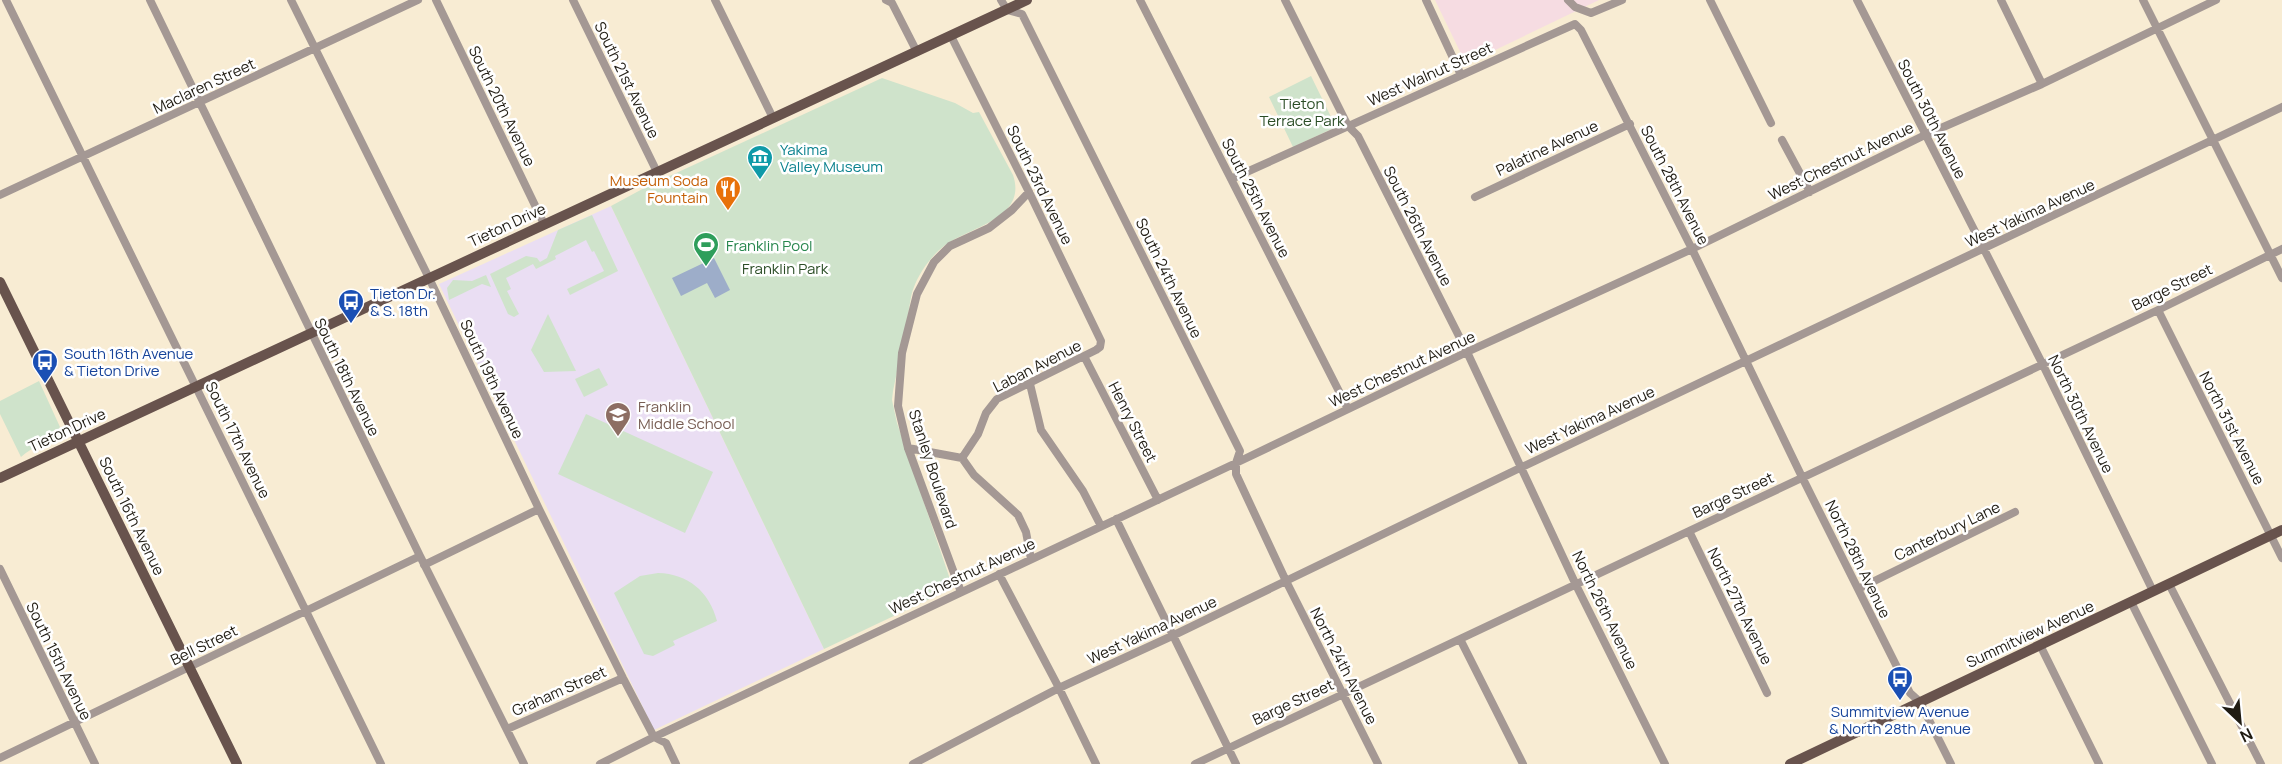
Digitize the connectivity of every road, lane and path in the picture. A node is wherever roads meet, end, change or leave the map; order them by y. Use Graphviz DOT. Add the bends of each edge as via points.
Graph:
graph roads {
  1 [pos="6,0"];
  2 [pos="150,0"];
  3 [pos="291,0"];
  4 [pos="418,0"];
  5 [pos="436,0"];
  6 [pos="573,0"];
  7 [pos="716,0"];
  8 [pos="886,0"];
  9 [pos="1028,0"];
  10 [pos="1140,0"];
  11 [pos="1285,0"];
  12 [pos="1426,0"];
  13 [pos="1568,0"];
  14 [pos="1622,0"];
  15 [pos="1710,0"];
  16 [pos="1857,0"];
  17 [pos="2001,0"];
  18 [pos="2143,0"];
  19 [pos="2216,0"];
  20 [pos="1004,5"];
  21 [pos="1575,24"];
  22 [pos="2157,28"];
  23 [pos="951,36"];
  24 [pos="315,49"];
  25 [pos="917,52"];
  26 [pos="1461,75"];
  27 [pos="2042,84"];
  28 [pos="200,102"];
  29 [pos="2282,107"];
  30 [pos="773,118"];
  31 [pos="1771,123"];
  32 [pos="1630,124"];
  33 [pos="1348,126"];
  34 [pos="1925,135"];
  35 [pos="1782,140"];
  36 [pos="2214,141"];
  37 [pos="83,157"];
  38 [pos="657,172"];
  39 [pos="1231,179"];
  40 [pos="1029,192"];
  41 [pos="1810,192"];
  42 [pos="0,195"];
  43 [pos="1475,197"];
  44 [pos="544,224"];
  45 [pos="1692,249"];
  46 [pos="2282,249"];
  47 [pos="1983,250"];
  48 [pos="2270,255"];
  49 [pos="429,278"];
  50 [pos="2282,278"];
  51 [pos="0,282"];
  52 [pos="2158,310"];
  53 [pos="311,333"];
  54 [pos="1100,347"];
  55 [pos="1467,352"];
  56 [pos="1084,356"];
  57 [pos="1747,361"];
  58 [pos="2042,363"];
  59 [pos="1030,384"];
  60 [pos="197,386"];
  61 [pos="1348,409"];
  62 [pos="79,442"];
  63 [pos="908,448"];
  64 [pos="962,458"];
  65 [pos="1236,463"];
  66 [pos="1522,467"];
  67 [pos="1802,477"];
  68 [pos="0,478"];
  69 [pos="1158,500"];
  70 [pos="539,509"];
  71 [pos="2015,512"];
  72 [pos="1116,519"];
  73 [pos="1101,526"];
  74 [pos="2282,530"];
  75 [pos="1689,531"];
  76 [pos="2271,536"];
  77 [pos="2282,558"];
  78 [pos="1031,559"];
  79 [pos="422,560"];
  80 [pos="0,569"];
  81 [pos="999,574"];
  82 [pos="1286,581"];
  83 [pos="2169,584"];
  84 [pos="1576,585"];
  85 [pos="1858,589"];
  86 [pos="2153,591"];
  87 [pos="961,592"];
  88 [pos="2131,602"];
  89 [pos="307,610"];
  90 [pos="1172,636"];
  91 [pos="1460,639"];
  92 [pos="2040,645"];
  93 [pos="189,667"];
  94 [pos="623,678"];
  95 [pos="1059,688"];
  96 [pos="1767,693"];
  97 [pos="1343,694"];
  98 [pos="1920,702"];
  99 [pos="74,721"];
  100 [pos="507,729"];
  101 [pos="654,736"];
  102 [pos="1228,748"];
  103 [pos="0,758"];
  104 [pos="1806,761"];
  105 [pos="95,764"];
  106 [pos="237,764"];
  107 [pos="381,764"];
  108 [pos="524,764"];
  109 [pos="600,764"];
  110 [pos="676,764"];
  111 [pos="913,764"];
  112 [pos="1096,764"];
  113 [pos="1195,764"];
  114 [pos="1236,764"];
  115 [pos="1377,764"];
  116 [pos="1523,764"];
  117 [pos="1665,764"];
  118 [pos="1790,764"];
  119 [pos="1951,764"];
  120 [pos="2099,764"];
  121 [pos="2211,764"];
  122 [pos="2261,764"];
  1 -- 37 [label="street, South 17th Avenue"];
  2 -- 28 [label="street, South 18th Avenue"];
  3 -- 24 [label="street, South 19th Avenue"];
  4 -- 24 [label="street, Maclaren Street"];
  5 -- 44 [label="street, South 20th Avenue"];
  6 -- 38 [label="street, South 21st Avenue"];
  7 -- 30 [label="street"];
  8 -- 25 [label="street" via="892,3"];
  9 -- 20 [label="main road, Tieton Drive"];
  10 -- 39 [label="street, South 25th Avenue"];
  11 -- 33 [label="street, South 26th Avenue"];
  12 -- 26 [label="street"];
  13 -- 14 [label="street" via="1591,13"];
  15 -- 31 [label="street"];
  16 -- 34 [label="street, South 30th Avenue"];
  17 -- 27 [label="street"];
  18 -- 22 [label="street"];
  19 -- 22 [label="street, West Chestnut Avenue"];
  20 -- 23 [label="main road, Tieton Drive"];
  20 -- 65 [label="street, South 24th Avenue" via="1022,14 1028,25 1240,451"];
  21 -- 26 [label="street, West Walnut Street"];
  21 -- 32 [label="street, South 28th Avenue"];
  22 -- 27 [label="street, West Chestnut Avenue"];
  22 -- 36 [label="street"];
  23 -- 25 [label="main road, Tieton Drive"];
  23 -- 40 [label="street, South 23rd Avenue"];
  24 -- 28 [label="street, Maclaren Street"];
  24 -- 49 [label="street, South 19th Avenue"];
  25 -- 30 [label="main road, Tieton Drive"];
  26 -- 33 [label="street, West Walnut Street"];
  27 -- 34 [label="street, West Chestnut Avenue"];
  28 -- 37 [label="street, Maclaren Street"];
  28 -- 53 [label="street, South 18th Avenue"];
  29 -- 36 [label="street, West Yakima Avenue"];
  30 -- 38 [label="main road, Tieton Drive"];
  32 -- 43 [label="street, Palatine Avenue"];
  32 -- 45 [label="street, South 28th Avenue"];
  33 -- 39 [label="street, West Walnut Street"];
  33 -- 55 [label="street, South 26th Avenue" via="1358,136"];
  34 -- 41 [label="street, West Chestnut Avenue"];
  34 -- 47 [label="street, South 30th Avenue"];
  35 -- 41 [label="street"];
  36 -- 47 [label="street, West Yakima Avenue"];
  36 -- 48 [label="street"];
  37 -- 42 [label="street, Maclaren Street"];
  37 -- 60 [label="street, South 17th Avenue"];
  38 -- 44 [label="main road, Tieton Drive"];
  39 -- 61 [label="street, South 25th Avenue"];
  40 -- 54 [label="street, South 23rd Avenue" via="1101,341"];
  40 -- 63 [label="street, Stanley Boulevard" via="989,228 950,246 934,262 917,294 902,353 898,406"];
  41 -- 45 [label="street, West Chestnut Avenue"];
  44 -- 49 [label="main road, Tieton Drive"];
  45 -- 55 [label="street, West Chestnut Avenue"];
  45 -- 57 [label="street, South 28th Avenue"];
  46 -- 48 [label="street, Barge Street"];
  47 -- 57 [label="street, West Yakima Avenue"];
  47 -- 58 [label="street, North 30th Avenue"];
  48 -- 50 [label="street"];
  48 -- 52 [label="street, Barge Street"];
  49 -- 53 [label="main road, Tieton Drive"];
  49 -- 70 [label="street, South 19th Avenue"];
  51 -- 62 [label="main road, South 16th Avenue"];
  52 -- 58 [label="street, Barge Street"];
  52 -- 76 [label="street, North 31st Avenue"];
  53 -- 60 [label="main road, Tieton Drive"];
  53 -- 79 [label="street, South 18th Avenue"];
  54 -- 56 [label="street, Laban Avenue"];
  55 -- 61 [label="street, West Chestnut Avenue"];
  55 -- 66 [label="street, South 26th Avenue"];
  56 -- 59 [label="street, Laban Avenue"];
  56 -- 69 [label="street, Henry Street"];
  57 -- 66 [label="street, West Yakima Avenue"];
  57 -- 67 [label="street, North 28th Avenue"];
  58 -- 67 [label="street, Barge Street"];
  58 -- 86 [label="street, North 30th Avenue"];
  59 -- 64 [label="street, Laban Avenue" via="997,399"];
  59 -- 73 [label="street" via="1041,430 1083,491"];
  60 -- 62 [label="main road, Tieton Drive"];
  60 -- 89 [label="street, South 17th Avenue"];
  61 -- 65 [label="street, West Chestnut Avenue"];
  62 -- 68 [label="main road, Tieton Drive"];
  62 -- 93 [label="main road, South 16th Avenue"];
  63 -- 64 [label="street"];
  63 -- 87 [label="street, Stanley Boulevard"];
  64 -- 78 [label="street" via="974,475 1018,515"];
  65 -- 69 [label="street, West Chestnut Avenue"];
  65 -- 82 [label="street, South 24th Avenue" via="1236,474"];
  66 -- 82 [label="street, West Yakima Avenue"];
  66 -- 84 [label="street, North 26th Avenue"];
  67 -- 75 [label="street, Barge Street"];
  67 -- 85 [label="street, North 28th Avenue"];
  69 -- 72 [label="street, West Chestnut Avenue"];
  70 -- 79 [label="street, Bell Street"];
  70 -- 94 [label="street, South 19th Avenue"];
  71 -- 85 [label="street, Canterbury Lane"];
  72 -- 73 [label="street, West Chestnut Avenue"];
  72 -- 90 [label="street"];
  73 -- 78 [label="street, West Chestnut Avenue"];
  74 -- 76 [label="main road, Summitview Avenue"];
  75 -- 84 [label="street, Barge Street"];
  75 -- 96 [label="street, North 27th Avenue"];
  76 -- 77 [label="street, North 31st Avenue"];
  76 -- 83 [label="main road, Summitview Avenue"];
  78 -- 81 [label="street, West Chestnut Avenue"];
  79 -- 89 [label="street, Bell Street"];
  79 -- 100 [label="street, South 18th Avenue"];
  80 -- 99 [label="street, South 15th Avenue"];
  81 -- 87 [label="street, West Chestnut Avenue"];
  81 -- 95 [label="street"];
  82 -- 90 [label="street, West Yakima Avenue"];
  82 -- 97 [label="street, North 24th Avenue"];
  83 -- 86 [label="main road, Summitview Avenue"];
  83 -- 122 [label="street"];
  84 -- 91 [label="street, Barge Street"];
  84 -- 117 [label="street, North 26th Avenue"];
  85 -- 98 [label="street, North 28th Avenue" via="1910,693"];
  86 -- 88 [label="main road, Summitview Avenue"];
  87 -- 101 [label="street, West Chestnut Avenue"];
  88 -- 92 [label="main road, Summitview Avenue"];
  88 -- 121 [label="street"];
  89 -- 93 [label="street, Bell Street"];
  89 -- 107 [label="street, South 17th Avenue"];
  90 -- 95 [label="street, West Yakima Avenue"];
  90 -- 102 [label="street"];
  91 -- 97 [label="street, Barge Street"];
  91 -- 116 [label="street"];
  92 -- 98 [label="main road, Summitview Avenue"];
  92 -- 120 [label="street"];
  93 -- 99 [label="street, Bell Street"];
  93 -- 106 [label="main road, South 16th Avenue"];
  94 -- 100 [label="street, Graham Street"];
  94 -- 101 [label="street, South 19th Avenue"];
  95 -- 111 [label="street, West Yakima Avenue"];
  95 -- 112 [label="street"];
  97 -- 102 [label="street, Barge Street"];
  97 -- 115 [label="street, North 24th Avenue"];
  98 -- 104 [label="main road, Summitview Avenue"];
  98 -- 119 [label="street, North 28th Avenue"];
  99 -- 103 [label="street, Bell Street"];
  99 -- 105 [label="street, South 15th Avenue"];
  100 -- 108 [label="street, South 18th Avenue"];
  101 -- 109 [label="street, West Chestnut Avenue"];
  101 -- 110 [label="street, South 19th Avenue" via="666,743"];
  102 -- 113 [label="street, Barge Street"];
  102 -- 114 [label="street"];
  104 -- 118 [label="main road, Summitview Avenue"];
}
